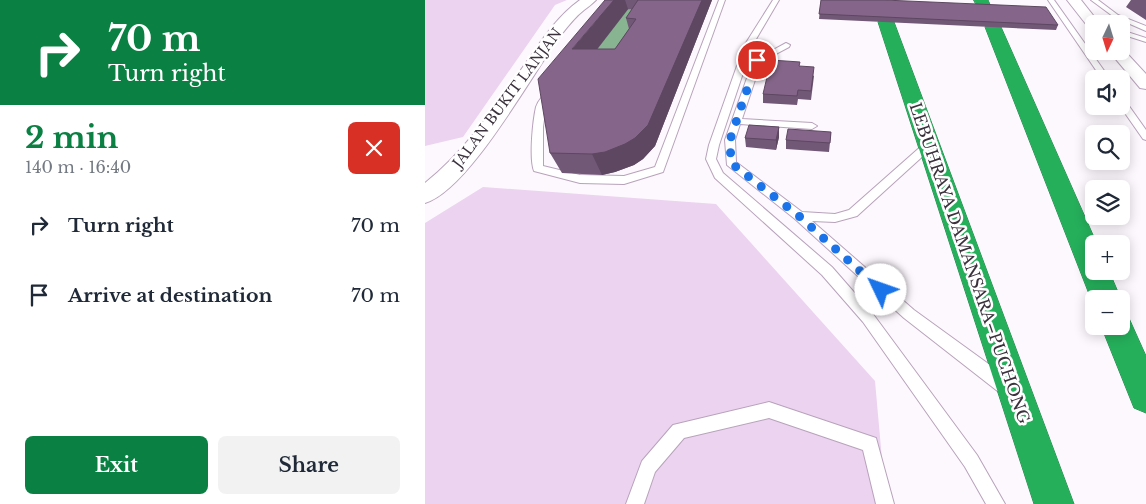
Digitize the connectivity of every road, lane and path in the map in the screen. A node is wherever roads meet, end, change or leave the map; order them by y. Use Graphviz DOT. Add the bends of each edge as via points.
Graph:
graph roads {
  1 [pos="589,0"];
  2 [pos="722,0"];
  3 [pos="776,0"];
  4 [pos="1051,0"];
  5 [pos="1073,0"];
  6 [pos="1094,0"];
  7 [pos="1086,15"];
  8 [pos="887,22"];
  9 [pos="993,27"];
  10 [pos="1146,29"];
  11 [pos="1130,35"];
  12 [pos="1146,40"];
  13 [pos="786,45"];
  14 [pos="1125,60"];
  15 [pos="1100,70"];
  16 [pos="558,83"];
  17 [pos="1146,84"];
  18 [pos="1130,114"];
  19 [pos="736,120"];
  20 [pos="812,126"];
  21 [pos="1146,137"];
  22 [pos="930,144"];
  23 [pos="425,195"];
  24 [pos="799,216"];
  25 [pos="1085,248"];
  26 [pos="1121,335"];
  27 [pos="1015,393"];
  28 [pos="1146,396"];
  29 [pos="635,504"];
  30 [pos="885,504"];
  31 [pos="996,504"];
  32 [pos="1053,504"];
  1 -- 23 [label="street, JALAN BUKIT LANJAN" via="553,37 461,162"];
  2 -- 16 [label="lane" via="659,169 624,180 579,179 538,168 541,105"];
  3 -- 31 [label="lane" via="748,46 711,159 719,174 827,271 868,318 971,461"];
  4 -- 15 [label="lane"];
  5 -- 7 [label="street"];
  6 -- 10 [label="lane" via="1116,16"];
  8 -- 22 [label="highway, LEBUHRAYA DAMANSARA–PUCHONG"];
  9 -- 25 [label="highway"];
  11 -- 12 [label="lane"];
  13 -- 19 [label="lane" via="757,60"];
  14 -- 17 [label="street"];
  18 -- 21 [label="lane"];
  19 -- 20 [label="lane"];
  19 -- 24 [label="lane" via="730,140 731,163"];
  22 -- 24 [label="lane" via="853,213 835,218"];
  22 -- 27 [label="highway, LEBUHRAYA DAMANSARA–PUCHONG"];
  24 -- 27 [label="lane" via="909,314"];
  26 -- 28 [label="highway"];
  27 -- 32 [label="highway, LEBUHRAYA DAMANSARA–PUCHONG"];
  29 -- 30 [label="lane" via="648,467 679,431 769,410 870,444"];
}
